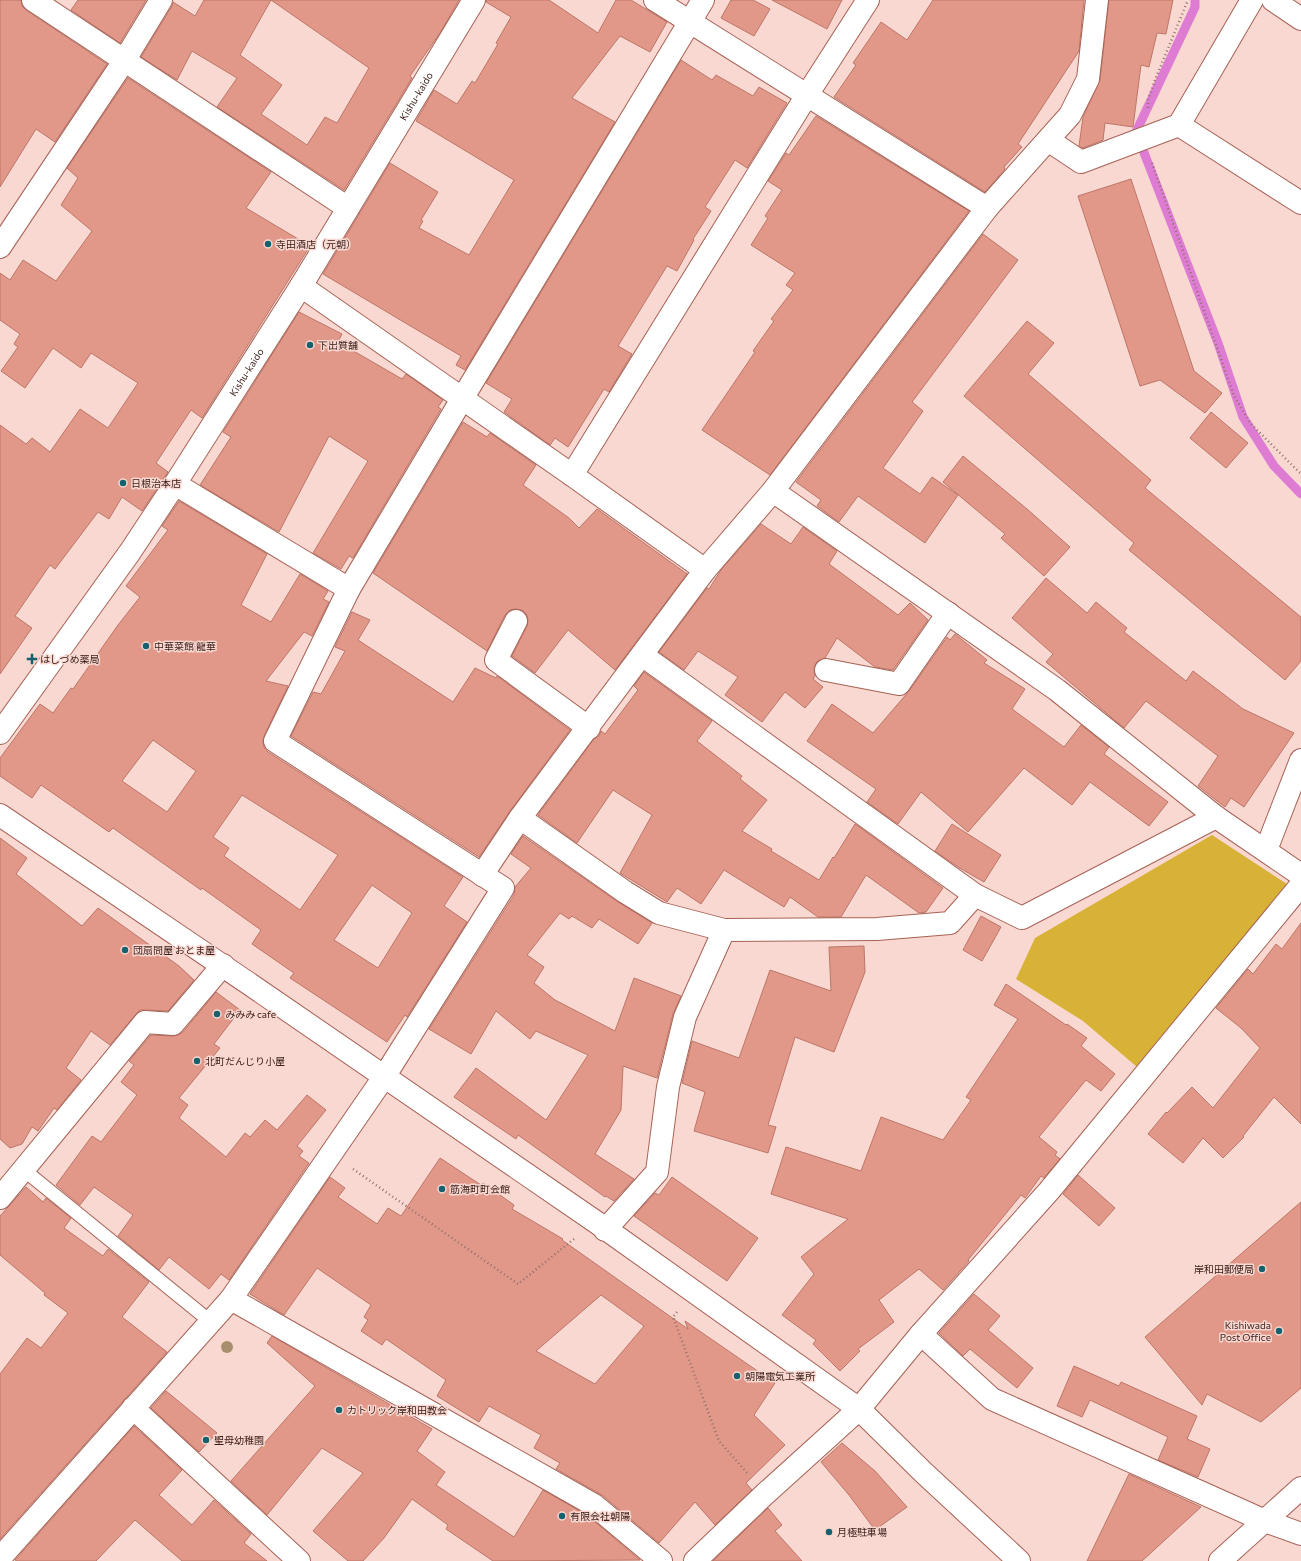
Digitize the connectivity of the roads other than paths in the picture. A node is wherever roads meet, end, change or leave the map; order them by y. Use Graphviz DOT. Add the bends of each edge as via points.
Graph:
graph roads {
  1 [pos="33,0"];
  2 [pos="161,0"];
  3 [pos="474,0"];
  4 [pos="655,0"];
  5 [pos="703,0"];
  6 [pos="868,0"];
  7 [pos="1096,0"];
  8 [pos="1252,0"];
  9 [pos="1273,0"];
  10 [pos="1301,19"];
  11 [pos="690,22"];
  12 [pos="124,61"];
  13 [pos="807,95"];
  14 [pos="1179,125"];
  15 [pos="1048,140"];
  16 [pos="1301,203"];
  17 [pos="348,208"];
  18 [pos="987,208"];
  19 [pos="0,247"];
  20 [pos="301,286"];
  21 [pos="462,399"];
  22 [pos="572,475"];
  23 [pos="175,484"];
  24 [pos="772,491"];
  25 [pos="705,570"];
  26 [pos="349,589"];
  27 [pos="948,613"];
  28 [pos="516,621"];
  29 [pos="642,655"];
  30 [pos="826,670"];
  31 [pos="589,728"];
  32 [pos="0,733"];
  33 [pos="1301,760"];
  34 [pos="0,814"];
  35 [pos="1216,817"];
  36 [pos="520,818"];
  37 [pos="1266,850"];
  38 [pos="482,874"];
  39 [pos="1301,874"];
  40 [pos="1301,885"];
  41 [pos="975,895"];
  42 [pos="724,930"];
  43 [pos="223,965"];
  44 [pos="384,1077"];
  45 [pos="24,1170"];
  46 [pos="0,1198"];
  47 [pos="601,1226"];
  48 [pos="231,1298"];
  49 [pos="211,1322"];
  50 [pos="921,1334"];
  51 [pos="133,1408"];
  52 [pos="859,1409"];
  53 [pos="1301,1488"];
  54 [pos="1265,1521"];
  55 [pos="1301,1534"];
  56 [pos="3,1558"];
  57 [pos="654,1559"];
  58 [pos="299,1561"];
  59 [pos="695,1561"];
  60 [pos="1019,1561"];
  61 [pos="1220,1561"];
  1 -- 12 [label="street"];
  2 -- 12 [label="street"];
  3 -- 17 [label="street, Kishu-kaido"];
  4 -- 11 [label="street"];
  5 -- 11 [label="street"];
  6 -- 13 [label="street"];
  7 -- 15 [label="street" via="1088,79 1070,115"];
  8 -- 14 [label="street"];
  9 -- 10 [label="street"];
  11 -- 13 [label="street"];
  11 -- 21 [label="street"];
  12 -- 17 [label="street"];
  12 -- 19 [label="street"];
  13 -- 18 [label="street"];
  13 -- 22 [label="street"];
  14 -- 15 [label="street" via="1081,162"];
  14 -- 16 [label="street"];
  15 -- 18 [label="street"];
  17 -- 20 [label="street, Kishu-kaido"];
  18 -- 24 [label="street"];
  20 -- 21 [label="street"];
  20 -- 23 [label="street, Kishu-kaido"];
  21 -- 22 [label="street"];
  21 -- 26 [label="street"];
  22 -- 25 [label="street"];
  23 -- 26 [label="street"];
  23 -- 32 [label="street, Kishu-kaido" via="130,552"];
  24 -- 25 [label="street"];
  24 -- 27 [label="street"];
  25 -- 29 [label="street"];
  26 -- 38 [label="street" via="275,741"];
  27 -- 30 [label="street" via="899,684"];
  27 -- 35 [label="street" via="1057,690"];
  28 -- 31 [label="street" via="496,660"];
  29 -- 31 [label="street"];
  29 -- 41 [label="street"];
  31 -- 36 [label="street"];
  33 -- 37 [label="street"];
  34 -- 43 [label="street"];
  35 -- 37 [label="street"];
  35 -- 41 [label="street" via="1022,918"];
  36 -- 38 [label="street"];
  36 -- 42 [label="street" via="659,913"];
  37 -- 39 [label="street"];
  38 -- 44 [label="street" via="503,888"];
  40 -- 50 [label="street" via="1049,1191"];
  41 -- 42 [label="street" via="950,923 877,929"];
  42 -- 47 [label="street" via="685,1017 668,1088 657,1172"];
  43 -- 44 [label="street"];
  43 -- 45 [label="street" via="173,1024 145,1022"];
  44 -- 47 [label="street"];
  44 -- 48 [label="street"];
  45 -- 46 [label="street"];
  45 -- 49 [label="lane"];
  47 -- 52 [label="street"];
  48 -- 49 [label="street"];
  48 -- 57 [label="street" via="594,1505"];
  49 -- 51 [label="street"];
  50 -- 52 [label="street"];
  50 -- 54 [label="street" via="992,1399"];
  51 -- 56 [label="street"];
  51 -- 58 [label="street"];
  52 -- 59 [label="street"];
  52 -- 60 [label="street"];
  53 -- 54 [label="street"];
  54 -- 55 [label="street"];
  54 -- 61 [label="street"];
}
